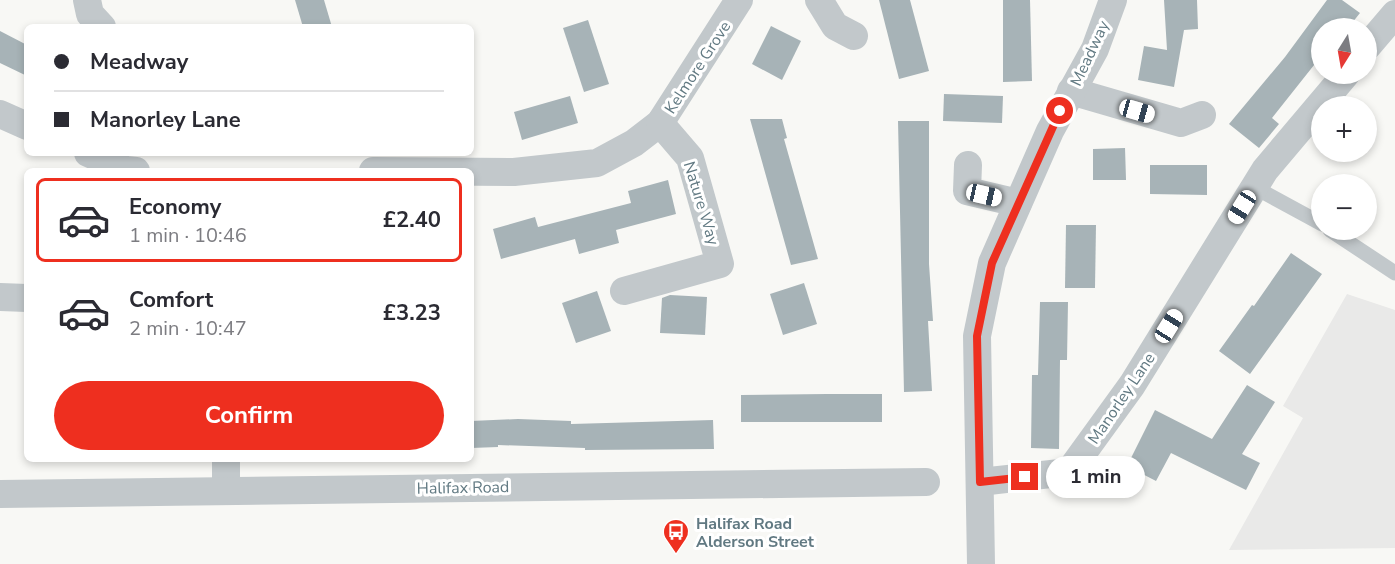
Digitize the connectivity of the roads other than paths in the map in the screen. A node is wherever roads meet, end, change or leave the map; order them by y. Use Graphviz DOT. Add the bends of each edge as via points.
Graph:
graph roads {
  1 [pos="87,0"];
  2 [pos="740,0"];
  3 [pos="819,0"];
  4 [pos="1113,0"];
  5 [pos="99,24"];
  6 [pos="1392,24"];
  7 [pos="854,36"];
  8 [pos="1377,38"];
  9 [pos="1338,84"];
  10 [pos="1071,91"];
  11 [pos="0,114"];
  12 [pos="1202,115"];
  13 [pos="660,123"];
  14 [pos="24,125"];
  15 [pos="95,156"];
  16 [pos="420,161"];
  17 [pos="968,165"];
  18 [pos="122,168"];
  19 [pos="387,168"];
  20 [pos="1254,187"];
  21 [pos="1018,203"];
  22 [pos="1311,218"];
  23 [pos="1345,240"];
  24 [pos="1395,273"];
  25 [pos="624,291"];
  26 [pos="0,297"];
  27 [pos="24,298"];
  28 [pos="226,462"];
  29 [pos="926,482"];
  30 [pos="980,482"];
  31 [pos="226,490"];
  32 [pos="0,494"];
  33 [pos="981,564"];
  1 -- 5 [label="street" via="90,14"];
  2 -- 13 [label="street, Kelmore Grove"];
  3 -- 7 [label="street" via="835,26"];
  4 -- 10 [label="street, Meadway" via="1095,49"];
  6 -- 8 [label="street"];
  9 -- 20 [label="street, Manorley Lane"];
  10 -- 12 [label="street" via="1181,123"];
  10 -- 21 [label="street, Meadway"];
  11 -- 14 [label="street"];
  13 -- 16 [label="street, Kelmore Grove" via="597,163 514,172"];
  13 -- 25 [label="street, Nature Way" via="690,158 720,264"];
  15 -- 18 [label="street"];
  16 -- 19 [label="street, Kelmore Grove"];
  17 -- 21 [label="street" via="967,192"];
  20 -- 22 [label="lane"];
  20 -- 30 [label="street, Manorley Lane" via="1132,385 1069,472"];
  21 -- 30 [label="street, Meadway" via="992,263 977,336"];
  23 -- 24 [label="lane"];
  26 -- 27 [label="street"];
  28 -- 31 [label="street"];
  29 -- 31 [label="street, Halifax Road"];
  30 -- 33 [label="street, Meadway"];
  31 -- 32 [label="street, Halifax Road"];
}
